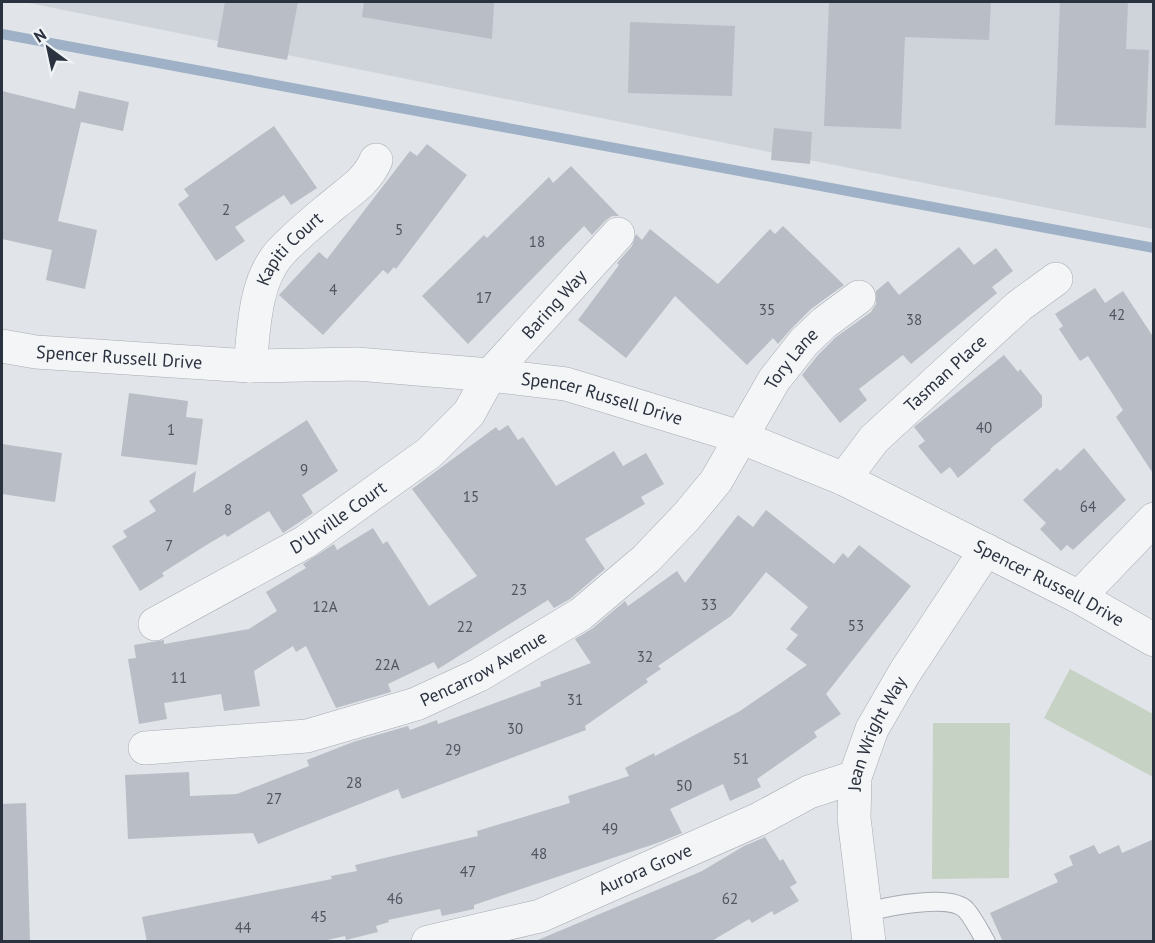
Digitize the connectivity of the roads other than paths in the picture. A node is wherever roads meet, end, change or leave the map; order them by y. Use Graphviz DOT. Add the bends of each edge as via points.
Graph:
graph roads {
  1 [pos="376,160"];
  2 [pos="618,234"];
  3 [pos="1056,279"];
  4 [pos="860,297"];
  5 [pos="2,346"];
  6 [pos="250,366"];
  7 [pos="489,375"];
  8 [pos="740,437"];
  9 [pos="844,478"];
  10 [pos="1154,519"];
  11 [pos="986,550"];
  12 [pos="1079,597"];
  13 [pos="155,624"];
  14 [pos="1154,640"];
  15 [pos="145,748"];
  16 [pos="855,777"];
  17 [pos="867,927"];
  18 [pos="428,942"];
  19 [pos="986,942"];
  1 -- 6 [label="street, Kapiti Court" via="370,174 277,256 256,308"];
  2 -- 7 [label="street, Baring Way"];
  3 -- 9 [label="street, Tasman Place" via="1019,306 874,438"];
  4 -- 8 [label="street, Tory Lane" via="804,342 774,380"];
  5 -- 6 [label="street, Spencer Russell Drive" via="36,352"];
  6 -- 7 [label="street, Spencer Russell Drive" via="357,364"];
  7 -- 8 [label="street, Spencer Russell Drive" via="566,384"];
  7 -- 13 [label="street, D'Urville Court" via="469,413 429,453 305,542"];
  8 -- 9 [label="street, Spencer Russell Drive"];
  8 -- 15 [label="street, Pencarrow Avenue" via="716,481 646,559 581,614 479,675 416,705 307,736"];
  9 -- 11 [label="street, Spencer Russell Drive"];
  10 -- 12 [label="street"];
  11 -- 12 [label="street, Spencer Russell Drive"];
  11 -- 16 [label="street, Jean Wright Way" via="872,729"];
  12 -- 14 [label="street, Spencer Russell Drive"];
  16 -- 17 [label="street, Jean Wright Way" via="854,818"];
  16 -- 18 [label="street, Aurora Grove" via="809,792 759,819 540,916"];
  17 -- 19 [label="lane" via="906,905 951,903 965,908"];
}
